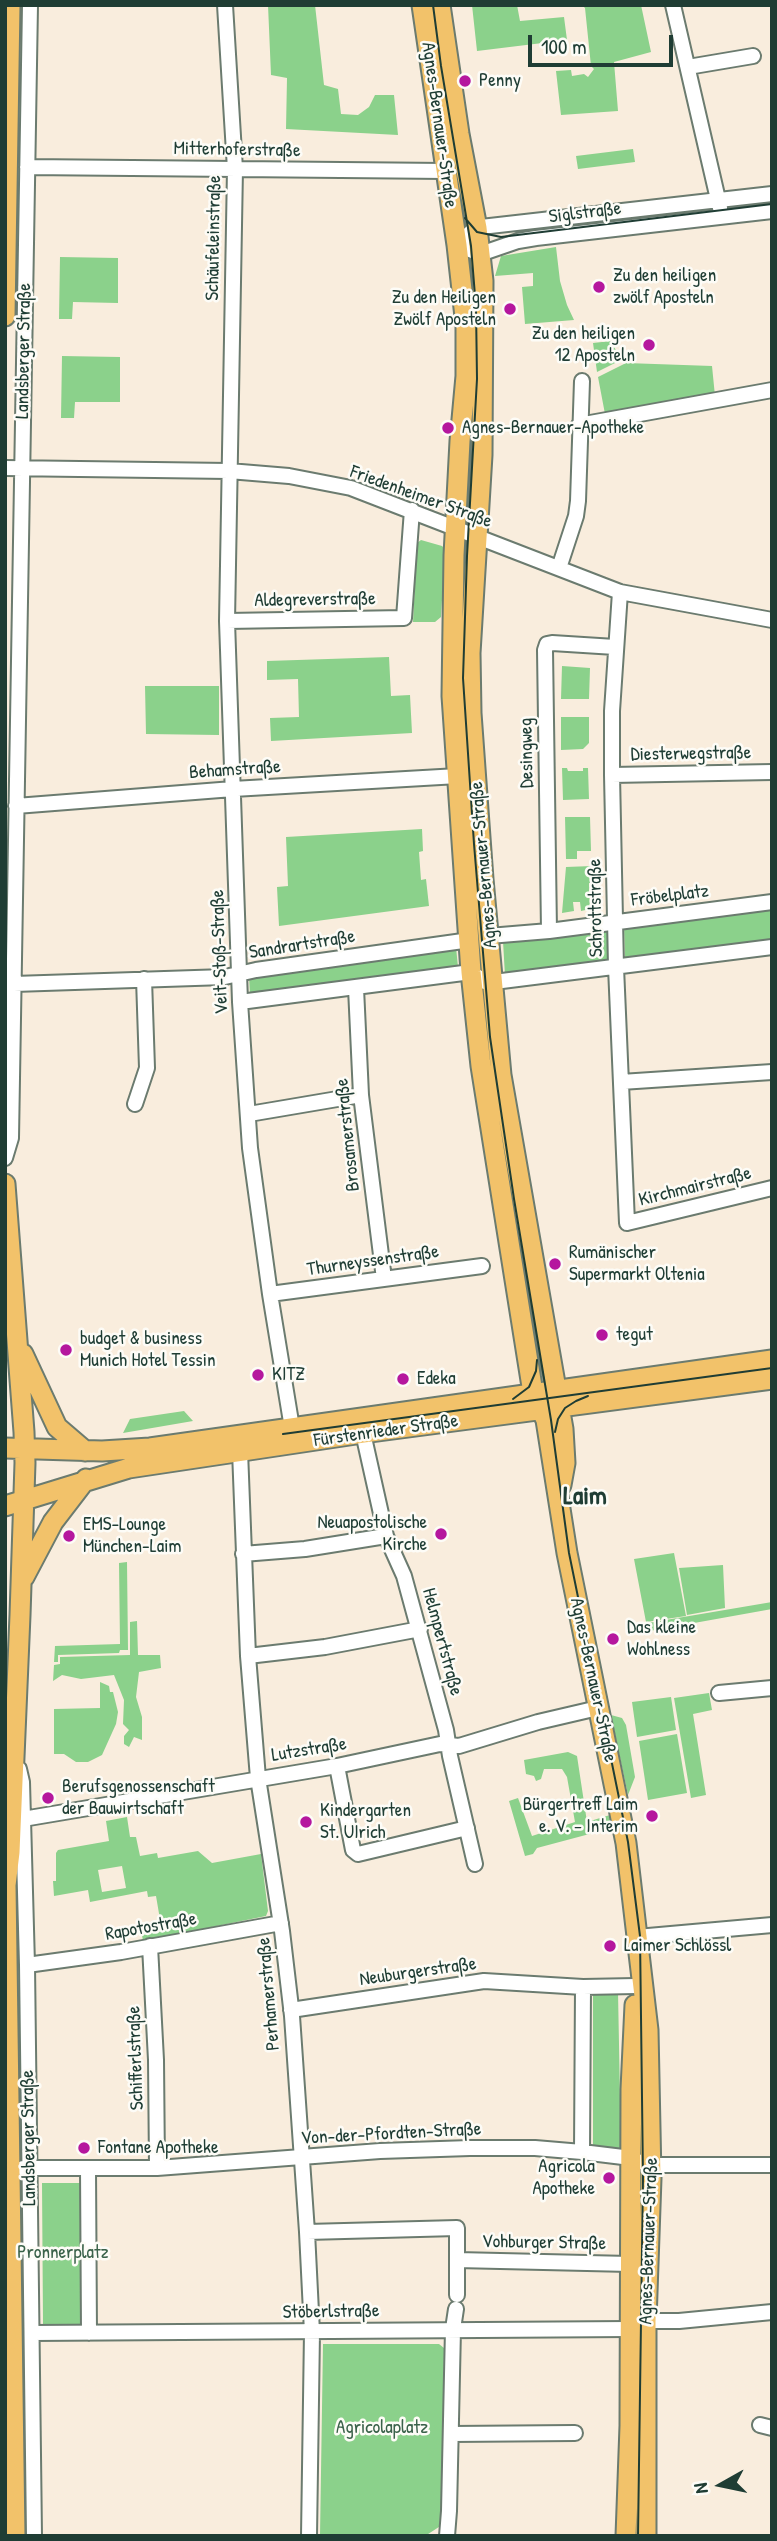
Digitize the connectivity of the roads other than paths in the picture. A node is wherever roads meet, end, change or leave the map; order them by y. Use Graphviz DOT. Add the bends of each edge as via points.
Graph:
graph roads {
  1 [pos="10,5"];
  2 [pos="30,5"];
  3 [pos="225,5"];
  4 [pos="422,5"];
  5 [pos="440,5"];
  6 [pos="673,5"];
  7 [pos="753,56"];
  8 [pos="688,67"];
  9 [pos="27,167"];
  10 [pos="235,169"];
  11 [pos="446,172"];
  12 [pos="6,178"];
  13 [pos="772,194"];
  14 [pos="719,199"];
  15 [pos="772,211"];
  16 [pos="721,217"];
  17 [pos="477,228"];
  18 [pos="457,245"];
  19 [pos="480,252"];
  20 [pos="5,316"];
  21 [pos="582,381"];
  22 [pos="772,390"];
  23 [pos="579,425"];
  24 [pos="5,468"];
  25 [pos="22,468"];
  26 [pos="229,471"];
  27 [pos="412,510"];
  28 [pos="456,527"];
  29 [pos="477,537"];
  30 [pos="559,568"];
  31 [pos="620,592"];
  32 [pos="772,620"];
  33 [pos="227,621"];
  34 [pos="615,647"];
  35 [pos="772,772"];
  36 [pos="612,775"];
  37 [pos="458,776"];
  38 [pos="233,789"];
  39 [pos="16,806"];
  40 [pos="772,902"];
  41 [pos="615,922"];
  42 [pos="549,931"];
  43 [pos="489,936"];
  44 [pos="470,940"];
  45 [pos="772,947"];
  46 [pos="616,967"];
  47 [pos="471,972"];
  48 [pos="240,974"];
  49 [pos="144,979"];
  50 [pos="494,982"];
  51 [pos="14,984"];
  52 [pos="356,988"];
  53 [pos="240,1002"];
  54 [pos="772,1072"];
  55 [pos="621,1082"];
  56 [pos="361,1095"];
  57 [pos="135,1104"];
  58 [pos="249,1114"];
  59 [pos="5,1158"];
  60 [pos="5,1184"];
  61 [pos="772,1188"];
  62 [pos="627,1223"];
  63 [pos="482,1266"];
  64 [pos="384,1279"];
  65 [pos="270,1294"];
  66 [pos="17,1341"];
  67 [pos="772,1360"];
  68 [pos="772,1379"];
  69 [pos="548,1400"];
  70 [pos="292,1428"];
  71 [pos="363,1433"];
  72 [pos="15,1448"];
  73 [pos="85,1451"];
  74 [pos="240,1451"];
  75 [pos="86,1479"];
  76 [pos="14,1503"];
  77 [pos="386,1536"];
  78 [pos="243,1554"];
  79 [pos="22,1581"];
  80 [pos="420,1629"];
  81 [pos="248,1656"];
  82 [pos="772,1688"];
  83 [pos="719,1693"];
  84 [pos="598,1708"];
  85 [pos="13,1741"];
  86 [pos="448,1745"];
  87 [pos="337,1766"];
  88 [pos="258,1778"];
  89 [pos="23,1819"];
  90 [pos="467,1828"];
  91 [pos="475,1864"];
  92 [pos="6,1884"];
  93 [pos="281,1923"];
  94 [pos="772,1925"];
  95 [pos="638,1942"];
  96 [pos="150,1946"];
  97 [pos="27,1965"];
  98 [pos="636,1986"];
  99 [pos="583,1987"];
  100 [pos="291,2010"];
  101 [pos="582,2152"];
  102 [pos="302,2157"];
  103 [pos="631,2159"];
  104 [pos="651,2165"];
  105 [pos="772,2165"];
  106 [pos="15,2168"];
  107 [pos="157,2168"];
  108 [pos="88,2169"];
  109 [pos="307,2232"];
  110 [pos="457,2260"];
  111 [pos="630,2263"];
  112 [pos="772,2312"];
  113 [pos="638,2325"];
  114 [pos="453,2329"];
  115 [pos="312,2332"];
  116 [pos="32,2333"];
  117 [pos="89,2333"];
  118 [pos="575,2433"];
  119 [pos="451,2434"];
  120 [pos="15,2536"];
  121 [pos="34,2536"];
  122 [pos="309,2536"];
  123 [pos="447,2536"];
  124 [pos="626,2536"];
  125 [pos="646,2536"];
  1 -- 12 [label="main road, Landsberger Straße"];
  2 -- 9 [label="street, Landsberger Straße"];
  3 -- 10 [label="street, Schäufeleinstraße"];
  4 -- 11 [label="main road, Agnes-Bernauer-Straße"];
  5 -- 17 [label="main road, Agnes-Bernauer-Straße"];
  6 -- 8 [label="street"];
  7 -- 8 [label="street"];
  8 -- 14 [label="street"];
  9 -- 10 [label="street, Mitterhoferstraße"];
  9 -- 25 [label="street, Landsberger Straße"];
  10 -- 11 [label="street, Mitterhoferstraße"];
  10 -- 26 [label="street, Schäufeleinstraße"];
  11 -- 18 [label="main road, Agnes-Bernauer-Straße"];
  12 -- 20 [label="main road, Landsberger Straße"];
  13 -- 14 [label="street, Siglstraße"];
  14 -- 16 [label="street"];
  14 -- 17 [label="street, Siglstraße"];
  15 -- 16 [label="street, Siglstraße"];
  16 -- 19 [label="street, Siglstraße" via="536,238"];
  17 -- 18 [label="street, Agnes-Bernauer-Straße"];
  17 -- 19 [label="main road, Agnes-Bernauer-Straße"];
  18 -- 19 [label="street"];
  18 -- 28 [label="main road, Agnes-Bernauer-Straße" via="466,376"];
  19 -- 29 [label="main road, Agnes-Bernauer-Straße" via="484,363"];
  21 -- 23 [label="street"];
  22 -- 23 [label="street"];
  23 -- 30 [label="street" via="576,516"];
  24 -- 25 [label="street, Friedenheimer Straße"];
  25 -- 26 [label="street, Friedenheimer Straße"];
  25 -- 39 [label="street, Landsberger Straße"];
  26 -- 27 [label="street, Friedenheimer Straße" via="351,488"];
  26 -- 33 [label="street, Veit-Stoß-Straße"];
  27 -- 28 [label="street, Friedenheimer Straße"];
  27 -- 33 [label="street, Aldegreverstraße" via="404,618"];
  28 -- 29 [label="street, Friedenheimer Straße"];
  28 -- 37 [label="main road, Agnes-Bernauer-Straße" via="452,696"];
  29 -- 30 [label="street, Friedenheimer Straße"];
  29 -- 43 [label="main road, Agnes-Bernauer-Straße" via="471,713"];
  30 -- 31 [label="street, Friedenheimer Straße"];
  31 -- 32 [label="street, Friedenheimer Straße"];
  31 -- 34 [label="street, Schrottstraße"];
  33 -- 38 [label="street, Veit-Stoß-Straße"];
  34 -- 36 [label="street, Schrottstraße"];
  34 -- 42 [label="street, Desingweg" via="552,643 545,650"];
  35 -- 36 [label="street, Diesterwegstraße"];
  36 -- 41 [label="street, Schrottstraße"];
  37 -- 38 [label="street, Behamstraße"];
  37 -- 44 [label="main road, Agnes-Bernauer-Straße"];
  38 -- 39 [label="street, Behamstraße"];
  38 -- 48 [label="street, Veit-Stoß-Straße"];
  39 -- 51 [label="street, Landsberger Straße"];
  40 -- 41 [label="street, Fröbelplatz"];
  41 -- 42 [label="street, Fröbelplatz"];
  41 -- 46 [label="street, Schrottstraße"];
  42 -- 43 [label="street, Fröbelplatz"];
  43 -- 50 [label="main road, Agnes-Bernauer-Straße"];
  44 -- 47 [label="main road, Agnes-Bernauer-Straße"];
  44 -- 48 [label="street, Sandrartstraße"];
  45 -- 46 [label="street"];
  46 -- 50 [label="street"];
  46 -- 55 [label="street, Schrottstraße"];
  47 -- 50 [label="street"];
  47 -- 52 [label="street"];
  47 -- 69 [label="main road, Agnes-Bernauer-Straße" via="481,1066"];
  48 -- 49 [label="street, Sandrartstraße"];
  48 -- 53 [label="street, Veit-Stoß-Straße"];
  49 -- 51 [label="street, Sandrartstraße"];
  49 -- 57 [label="street" via="147,1068"];
  50 -- 69 [label="main road, Agnes-Bernauer-Straße" via="501,1075"];
  51 -- 59 [label="street, Landsberger Straße" via="11,1138"];
  52 -- 53 [label="street"];
  52 -- 56 [label="street, Brosamerstraße"];
  53 -- 58 [label="street, Veit-Stoß-Straße"];
  54 -- 55 [label="street"];
  55 -- 62 [label="street, Schrottstraße"];
  56 -- 58 [label="street"];
  56 -- 64 [label="street, Brosamerstraße"];
  58 -- 65 [label="street, Veit-Stoß-Straße"];
  60 -- 66 [label="main road, Landsberger Straße"];
  61 -- 62 [label="street, Kirchmairstraße"];
  63 -- 64 [label="street, Thurneyssenstraße"];
  64 -- 65 [label="street, Thurneyssenstraße"];
  65 -- 70 [label="street, Veit-Stoß-Straße"];
  66 -- 72 [label="main road, Landsberger Straße"];
  66 -- 73 [label="main road" via="57,1427"];
  67 -- 69 [label="main road, Fürstenrieder Straße"];
  68 -- 69 [label="main road, Fürstenrieder Straße"];
  69 -- 70 [label="main road, Fürstenrieder Straße"];
  69 -- 71 [label="main road, Fürstenrieder Straße"];
  69 -- 84 [label="main road, Agnes-Bernauer-Straße" via="565,1462 559,1496"];
  70 -- 73 [label="main road, Fürstenrieder Straße" via="149,1448"];
  71 -- 74 [label="main road, Fürstenrieder Straße"];
  71 -- 77 [label="street, Helmpertstraße"];
  72 -- 73 [label="main road, Fürstenrieder Straße"];
  72 -- 76 [label="main road, Landsberger Straße"];
  74 -- 75 [label="main road, Fürstenrieder Straße"];
  74 -- 78 [label="street, Perhamerstraße"];
  75 -- 76 [label="main road, Fürstenrieder Straße"];
  75 -- 79 [label="main road" via="53,1522"];
  76 -- 79 [label="main road, Landsberger Straße"];
  77 -- 78 [label="street"];
  77 -- 80 [label="street, Helmpertstraße"];
  78 -- 81 [label="street, Perhamerstraße"];
  79 -- 85 [label="main road, Landsberger Straße"];
  80 -- 81 [label="street"];
  80 -- 86 [label="street, Helmpertstraße"];
  81 -- 88 [label="street, Perhamerstraße"];
  82 -- 83 [label="street"];
  84 -- 86 [label="street, Lutzstraße" via="459,1746"];
  84 -- 95 [label="main road, Agnes-Bernauer-Straße" via="626,1843"];
  85 -- 89 [label="street, Landsberger Straße" via="22,1782"];
  85 -- 92 [label="main road, Landsberger Straße"];
  86 -- 87 [label="street, Lutzstraße"];
  86 -- 90 [label="street, Helmpertstraße"];
  87 -- 88 [label="street, Lutzstraße"];
  87 -- 90 [label="street" via="353,1850 358,1854"];
  88 -- 89 [label="street, Lutzstraße"];
  88 -- 93 [label="street, Perhamerstraße"];
  89 -- 97 [label="street, Landsberger Straße"];
  90 -- 91 [label="street, Helmpertstraße"];
  92 -- 106 [label="main road, Landsberger Straße"];
  93 -- 96 [label="street, Rapotostraße"];
  93 -- 100 [label="street, Perhamerstraße"];
  94 -- 95 [label="street"];
  95 -- 98 [label="main road, Agnes-Bernauer-Straße"];
  95 -- 104 [label="main road, Agnes-Bernauer-Straße" via="648,2030"];
  96 -- 97 [label="street, Rapotostraße"];
  96 -- 107 [label="street, Schifferlstraße"];
  97 -- 106 [label="street, Landsberger Straße"];
  98 -- 99 [label="street, Neuburgerstraße"];
  98 -- 103 [label="main road, Agnes-Bernauer-Straße"];
  99 -- 100 [label="street, Neuburgerstraße" via="484,1981"];
  99 -- 101 [label="street"];
  100 -- 102 [label="street, Perhamerstraße"];
  101 -- 102 [label="street, Von-der-Pfordten-Straße" via="452,2148"];
  101 -- 103 [label="street, Von-der-Pfordten-Straße"];
  102 -- 107 [label="street, Von-der-Pfordten-Straße"];
  102 -- 109 [label="street, Perhamerstraße"];
  103 -- 104 [label="street, Von-der-Pfordten-Straße"];
  103 -- 111 [label="main road, Agnes-Bernauer-Straße"];
  104 -- 105 [label="street, Von-der-Pfordten-Straße"];
  104 -- 113 [label="main road, Agnes-Bernauer-Straße"];
  106 -- 108 [label="street, Von-der-Pfordten-Straße"];
  106 -- 116 [label="street, Landsberger Straße"];
  106 -- 120 [label="main road, Landsberger Straße"];
  107 -- 108 [label="street, Von-der-Pfordten-Straße"];
  108 -- 117 [label="street"];
  109 -- 110 [label="street, Vohburger Straße" via="457,2228"];
  109 -- 115 [label="street, Perhamerstraße"];
  110 -- 111 [label="street, Vohburger Straße"];
  110 -- 114 [label="street, Vohburger Straße"];
  111 -- 113 [label="main road, Agnes-Bernauer-Straße"];
  112 -- 113 [label="street, Stöberlstraße"];
  113 -- 114 [label="street, Stöberlstraße"];
  113 -- 124 [label="main road, Agnes-Bernauer-Straße"];
  113 -- 125 [label="main road, Agnes-Bernauer-Straße"];
  114 -- 115 [label="street, Stöberlstraße"];
  114 -- 119 [label="street"];
  115 -- 117 [label="street, Stöberlstraße"];
  115 -- 122 [label="street, Perhamerstraße"];
  116 -- 117 [label="street, Stöberlstraße"];
  116 -- 121 [label="street, Landsberger Straße"];
  118 -- 119 [label="street"];
  119 -- 123 [label="street"];
}
